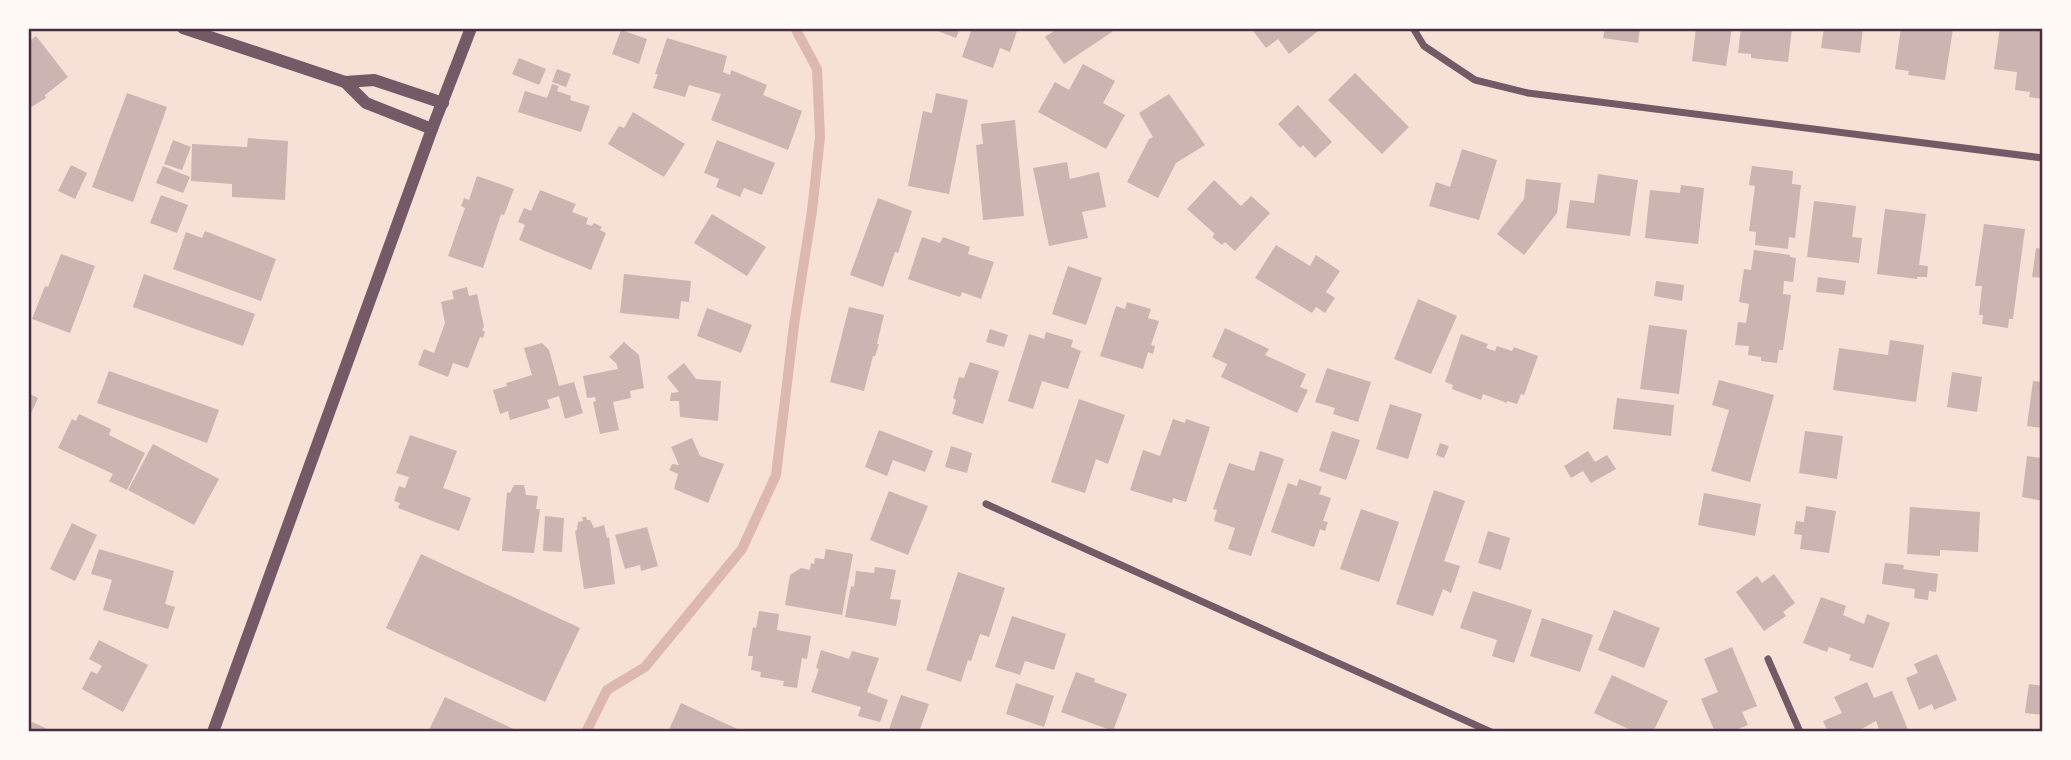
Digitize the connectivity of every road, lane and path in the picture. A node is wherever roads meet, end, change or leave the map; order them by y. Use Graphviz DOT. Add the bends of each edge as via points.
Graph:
graph roads {
  1 [pos="183,28"];
  2 [pos="471,28"];
  3 [pos="1413,28"];
  4 [pos="345,82"];
  5 [pos="443,103"];
  6 [pos="432,129"];
  7 [pos="2043,158"];
  8 [pos="986,504"];
  9 [pos="1768,659"];
  10 [pos="213,732"];
  11 [pos="1491,732"];
  12 [pos="1800,732"];
  1 -- 4 [label="street"];
  2 -- 5 [label="street"];
  3 -- 7 [label="street" via="1424,46 1475,80 1528,93"];
  4 -- 5 [label="street" via="374,80"];
  4 -- 6 [label="street" via="366,103"];
  5 -- 6 [label="street"];
  6 -- 10 [label="street"];
  8 -- 11 [label="street"];
  9 -- 12 [label="street"];
}
